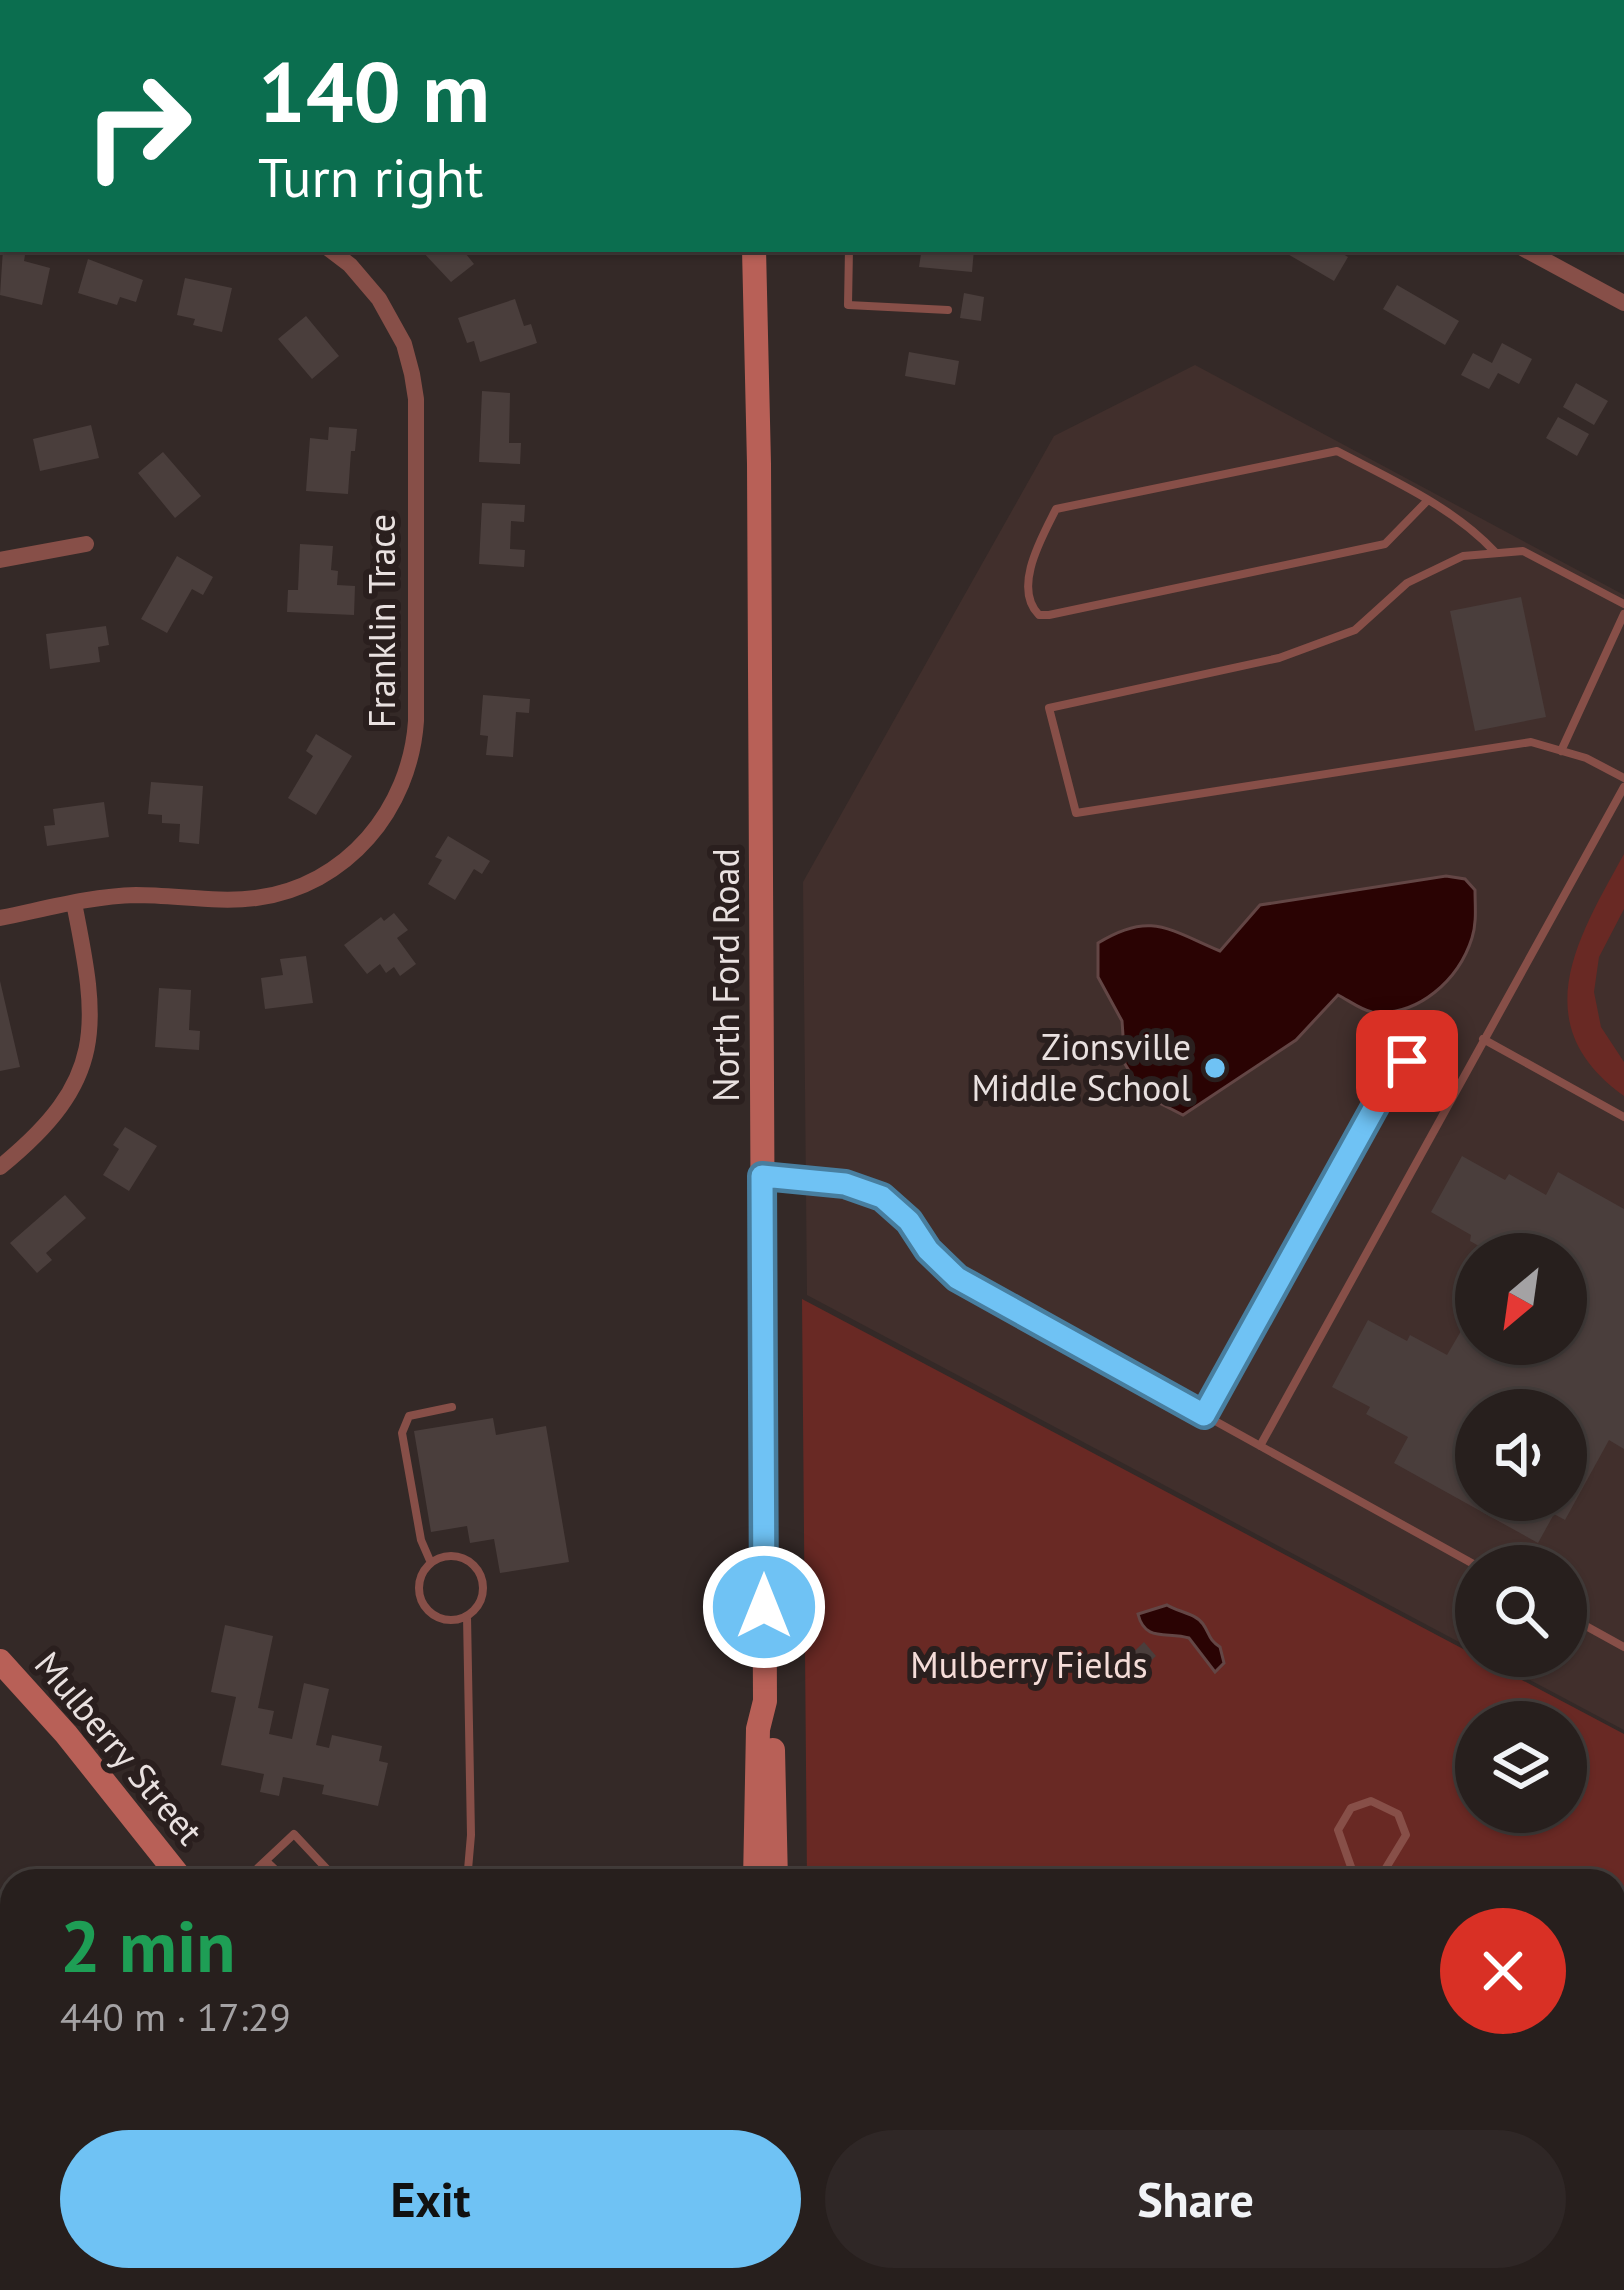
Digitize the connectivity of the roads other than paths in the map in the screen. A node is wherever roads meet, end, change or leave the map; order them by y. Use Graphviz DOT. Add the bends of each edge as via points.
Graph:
graph roads {
  1 [pos="332,252"];
  2 [pos="754,252"];
  3 [pos="849,252"];
  4 [pos="1530,252"];
  5 [pos="1624,303"];
  6 [pos="948,310"];
  7 [pos="1428,500"];
  8 [pos="86,544"];
  9 [pos="1496,553"];
  10 [pos="0,560"];
  11 [pos="1624,604"];
  12 [pos="1624,614"];
  13 [pos="1561,751"];
  14 [pos="1624,782"];
  15 [pos="74,902"];
  16 [pos="0,918"];
  17 [pos="1483,1039"];
  18 [pos="1459,1085"];
  19 [pos="1624,1117"];
  20 [pos="0,1167"];
  21 [pos="762,1176"];
  22 [pos="452,1407"];
  23 [pos="1204,1415"];
  24 [pos="1260,1446"];
  25 [pos="1455,1554"];
  26 [pos="431,1563"];
  27 [pos="467,1616"];
  28 [pos="1587,1627"];
  29 [pos="1624,1647"];
  30 [pos="0,1661"];
  31 [pos="764,1701"];
  32 [pos="266,1861"];
  33 [pos="173,1869"];
  34 [pos="257,1869"];
  35 [pos="274,1869"];
  36 [pos="327,1869"];
  37 [pos="468,1869"];
  38 [pos="754,1869"];
  39 [pos="776,1869"];
  40 [pos="1352,1869"];
  41 [pos="1385,1869"];
  1 -- 15 [label="street, Franklin Trace" via="379,299 404,344 416,400 416,721 403,782 363,846 283,892"];
  2 -- 21 [label="main road, North Ford Road"];
  3 -- 6 [label="lane" via="848,305"];
  4 -- 5 [label="street"];
  7 -- 7 [label="lane" via="1337,451 1056,509 1038,545 1030,606 1049,615 1385,544"];
  7 -- 9 [label="lane"];
  8 -- 10 [label="street"];
  9 -- 11 [label="lane" via="1522,551"];
  9 -- 13 [label="lane" via="1463,556 1407,583 1355,630 1279,658 1049,708 1076,813 1531,742"];
  12 -- 13 [label="lane"];
  13 -- 14 [label="lane"];
  14 -- 17 [label="lane"];
  15 -- 16 [label="street, Franklin Trace"];
  15 -- 20 [label="street" via="92,990 84,1060 55,1114"];
  17 -- 18 [label="lane"];
  17 -- 19 [label="lane"];
  18 -- 23 [label="lane" via="1416,1061 1398,1066"];
  18 -- 24 [label="lane"];
  21 -- 23 [label="lane" via="845,1184 882,1197 957,1278"];
  21 -- 31 [label="main road, North Ford Road"];
  22 -- 26 [label="lane" via="409,1416 403,1432"];
  23 -- 24 [label="lane"];
  24 -- 25 [label="lane"];
  26 -- 27 [label="lane" via="420,1581 422,1602 437,1617"];
  26 -- 27 [label="lane" via="461,1558 478,1570 483,1590"];
  27 -- 37 [label="lane"];
  28 -- 29 [label="lane"];
  30 -- 33 [label="main road, Mulberry Street"];
  31 -- 38 [label="main road, North Ford Road"];
  31 -- 39 [label="main road, North Ford Road" via="773,1729"];
  32 -- 34 [label="lane"];
  32 -- 35 [label="lane"];
  32 -- 36 [label="lane" via="294,1834"];
  40 -- 41 [label="lane" via="1339,1830 1351,1808 1371,1801 1398,1814 1406,1835"];
}
